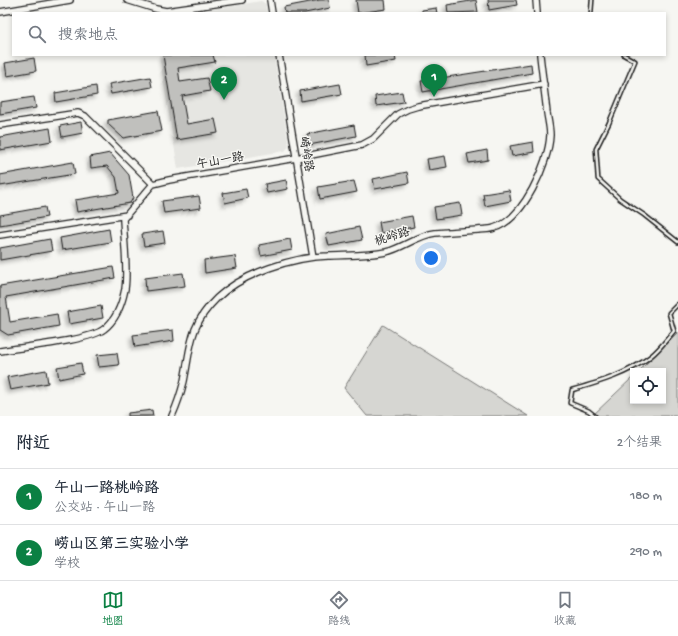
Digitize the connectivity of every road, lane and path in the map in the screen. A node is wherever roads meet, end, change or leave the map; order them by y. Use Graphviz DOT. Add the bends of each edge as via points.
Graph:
graph roads {
  1 [pos="70,0"];
  2 [pos="127,0"];
  3 [pos="242,0"];
  4 [pos="270,0"];
  5 [pos="536,0"];
  6 [pos="592,0"];
  7 [pos="0,12"];
  8 [pos="272,12"];
  9 [pos="537,12"];
  10 [pos="591,12"];
  11 [pos="279,56"];
  12 [pos="540,56"];
  13 [pos="626,56"];
  14 [pos="544,84"];
  15 [pos="0,125"];
  16 [pos="296,158"];
  17 [pos="153,184"];
  18 [pos="127,215"];
  19 [pos="0,236"];
  20 [pos="678,242"];
  21 [pos="313,257"];
  22 [pos="678,304"];
  23 [pos="0,351"];
  24 [pos="172,416"];
  25 [pos="595,416"];
  1 -- 7 [label="street"];
  2 -- 3 [label="street" via="166,11"];
  4 -- 8 [label="street"];
  5 -- 9 [label="street"];
  6 -- 10 [label="lane"];
  11 -- 16 [label="street, 崎岭路"];
  12 -- 14 [label="street, 桃岭路"];
  13 -- 20 [label="lane" via="635,61 596,149 598,179 620,199 644,214"];
  14 -- 16 [label="street, 午山一路" via="418,106 398,114 373,139 362,146"];
  14 -- 21 [label="street, 桃岭路" via="550,135 546,157 528,198 512,218 494,228 433,233 388,251 369,255"];
  15 -- 17 [label="street" via="78,113 85,116"];
  16 -- 17 [label="street, 午山一路"];
  16 -- 21 [label="street, 崎岭路"];
  17 -- 18 [label="street"];
  18 -- 19 [label="street"];
  18 -- 23 [label="street" via="123,219 125,289 116,316 103,330 83,337"];
  21 -- 24 [label="street, 桃岭路" via="278,265 244,279 218,297 205,311 196,324 190,342 184,382"];
  22 -- 25 [label="lane" via="669,313 674,331 652,355 628,371 572,390 570,403"];
}
